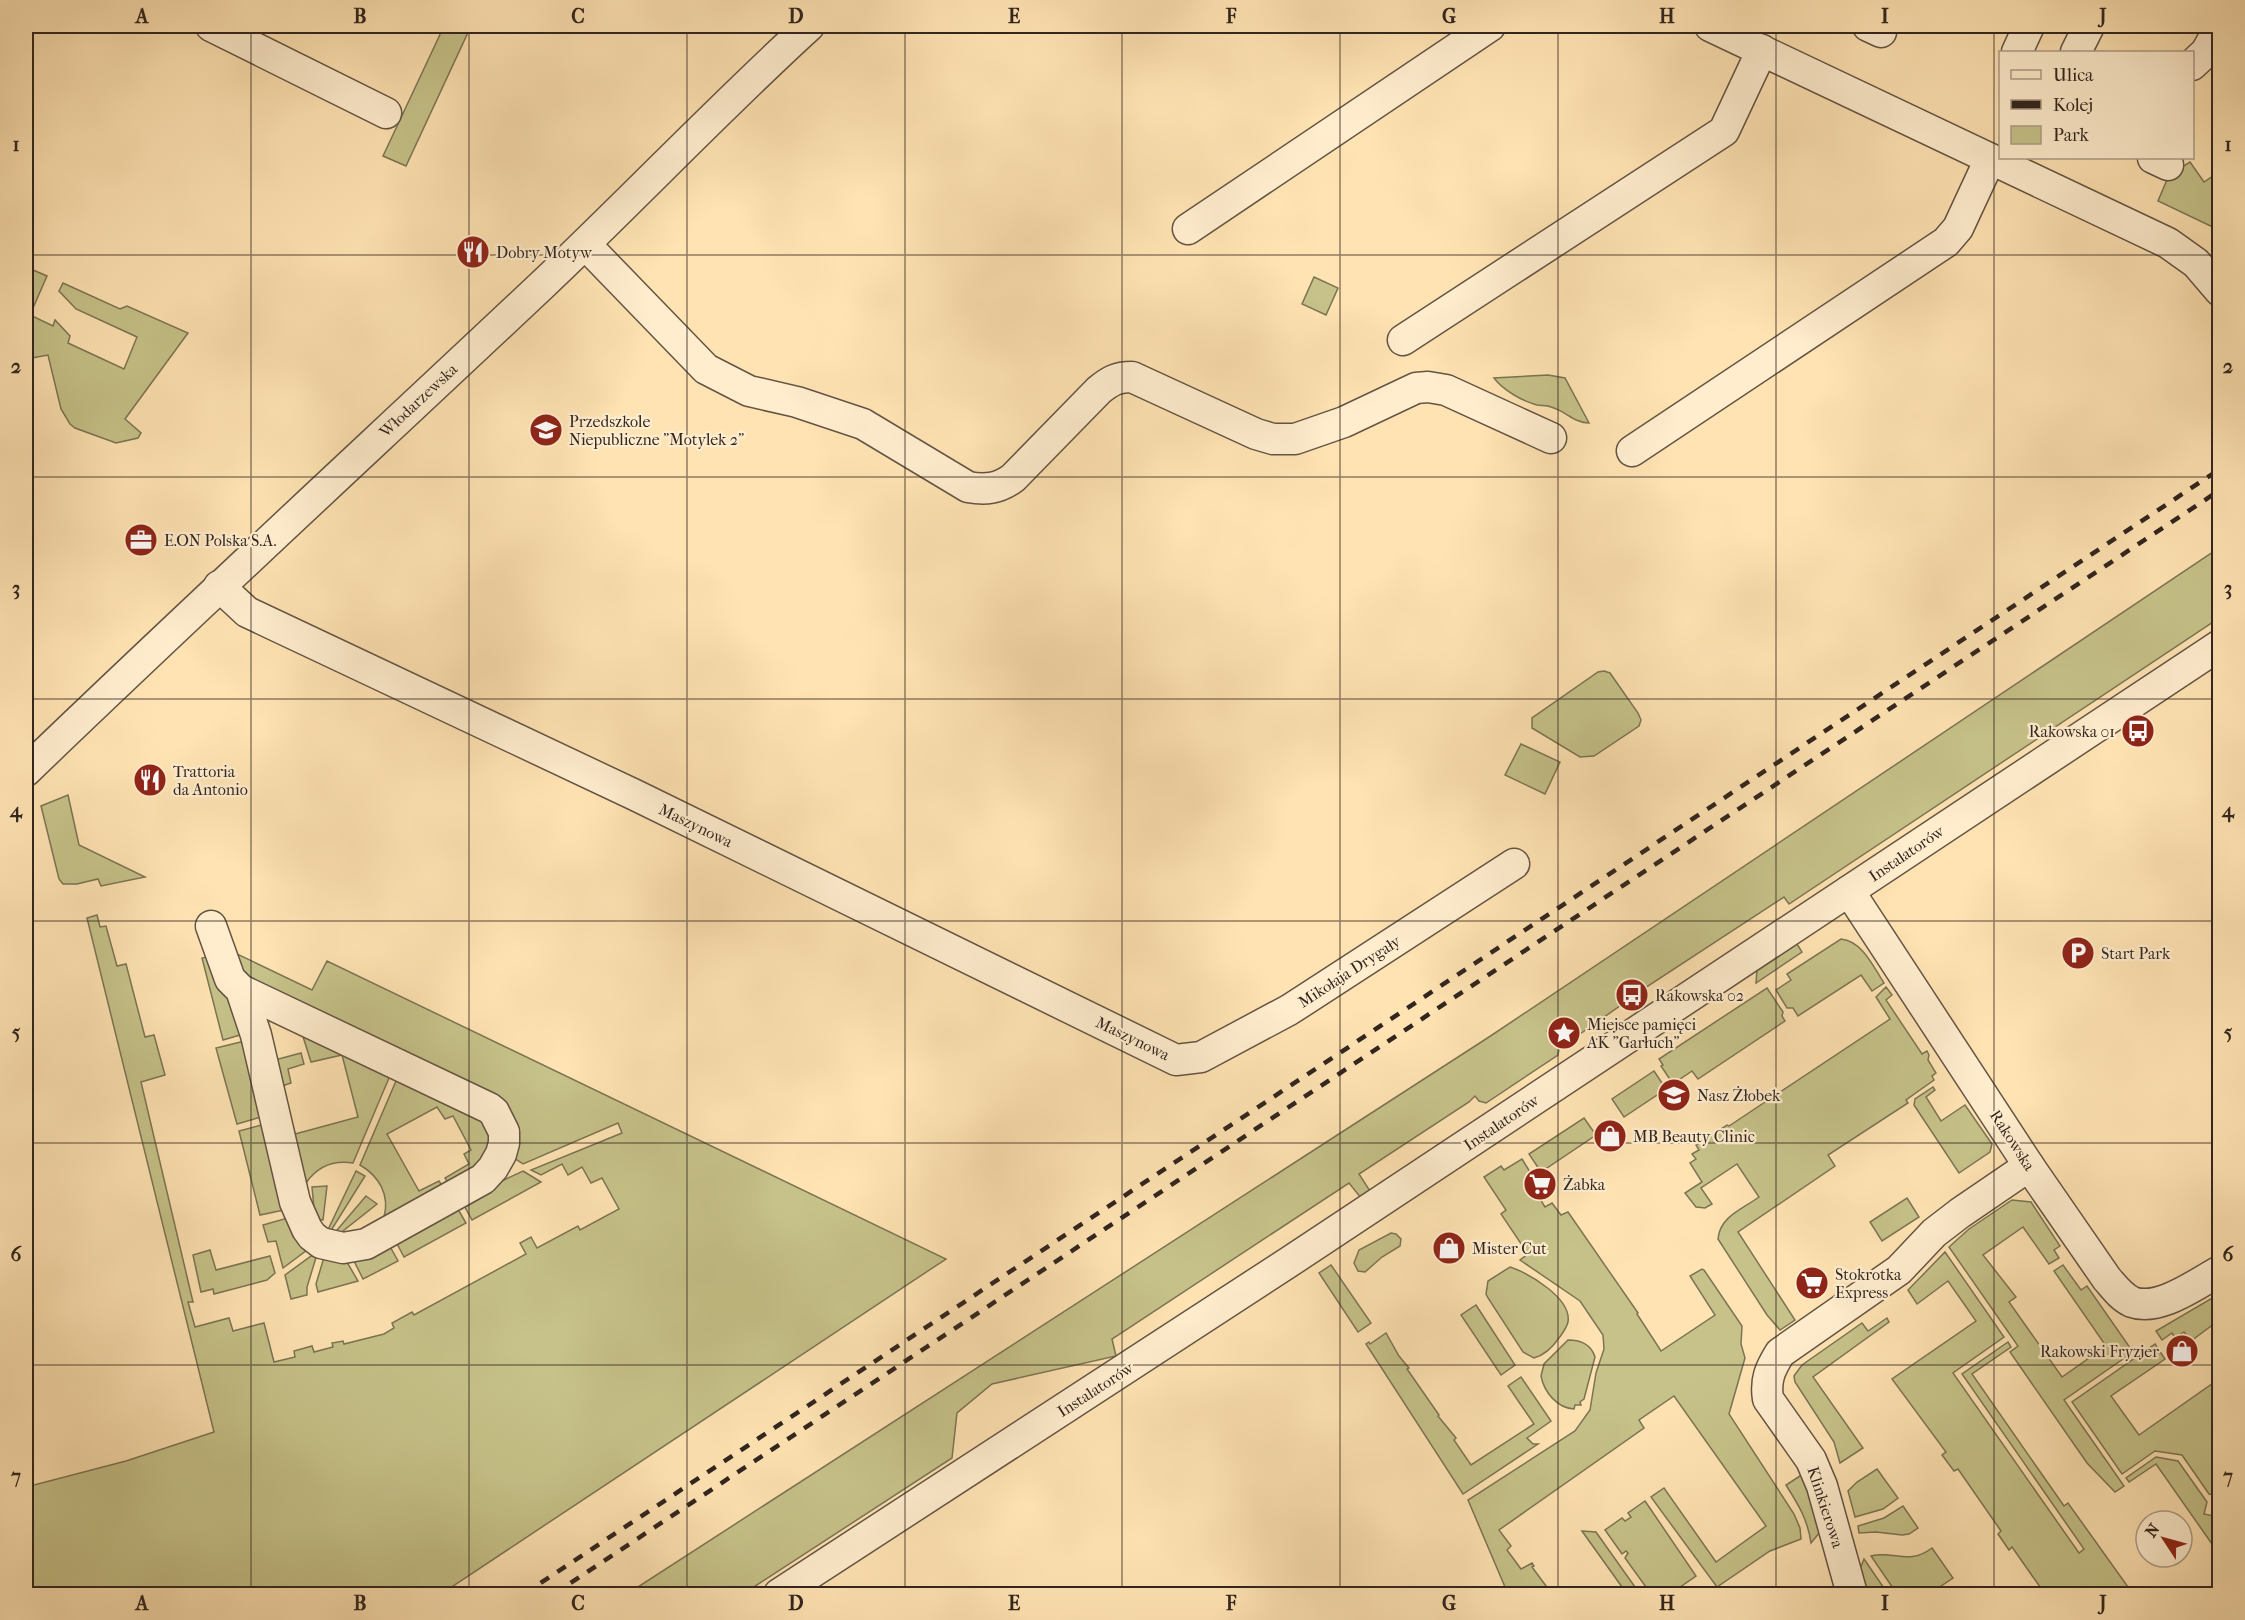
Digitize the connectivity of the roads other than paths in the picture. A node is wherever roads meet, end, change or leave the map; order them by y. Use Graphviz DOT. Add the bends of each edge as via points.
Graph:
graph roads {
  1 [pos="211,26"];
  2 [pos="809,26"];
  3 [pos="1490,26"];
  4 [pos="1710,26"];
  5 [pos="2029,26"];
  6 [pos="2089,26"];
  7 [pos="2220,27"];
  8 [pos="1755,39"];
  9 [pos="2017,51"];
  10 [pos="2076,51"];
  11 [pos="2194,64"];
  12 [pos="386,113"];
  13 [pos="1990,159"];
  14 [pos="1188,229"];
  15 [pos="585,244"];
  16 [pos="2220,291"];
  17 [pos="1403,340"];
  18 [pos="1551,438"];
  19 [pos="1632,451"];
  20 [pos="219,586"];
  21 [pos="2220,645"];
  22 [pos="26,771"];
  23 [pos="1514,864"];
  24 [pos="1849,891"];
  25 [pos="211,926"];
  26 [pos="241,990"];
  27 [pos="1176,1060"];
  28 [pos="2029,1166"];
  29 [pos="2220,1271"];
  30 [pos="779,1594"];
  31 [pos="1852,1594"];
  1 -- 12 [label="street"];
  2 -- 15 [label="street, Włodarzewska" via="723,105"];
  3 -- 14 [label="street"];
  4 -- 8 [label="street"];
  5 -- 9 [label="street"];
  6 -- 10 [label="street"];
  7 -- 11 [label="street"];
  8 -- 13 [label="street"];
  8 -- 17 [label="street" via="1724,131"];
  13 -- 16 [label="street" via="2168,243 2196,263"];
  13 -- 19 [label="street" via="1958,228 1946,242"];
  15 -- 18 [label="street" via="706,369 749,391 863,424 968,487 986,490 1004,485 1099,390 1120,377 1132,377 1273,439 1295,439 1344,422 1416,388 1428,387 1446,390"];
  15 -- 20 [label="street, Włodarzewska"];
  20 -- 22 [label="street, Włodarzewska"];
  20 -- 27 [label="street, Maszynowa" via="247,612 635,795"];
  21 -- 24 [label="street, Instalatorów"];
  23 -- 27 [label="street, Mikołaja Drygały" via="1289,1010 1201,1057"];
  24 -- 28 [label="street, Rakowska"];
  24 -- 30 [label="street, Instalatorów"];
  25 -- 26 [label="street" via="230,979"];
  26 -- 26 [label="street" via="489,1108 504,1132 501,1154 493,1168 476,1183 366,1244 343,1248 317,1240 306,1229 295,1202 256,1035"];
  28 -- 29 [label="street, Rakowska" via="2107,1279 2131,1301 2163,1302"];
  28 -- 31 [label="street, Klinkierowa" via="1943,1226 1899,1270 1780,1353 1769,1371 1768,1399 1811,1460"];
}
